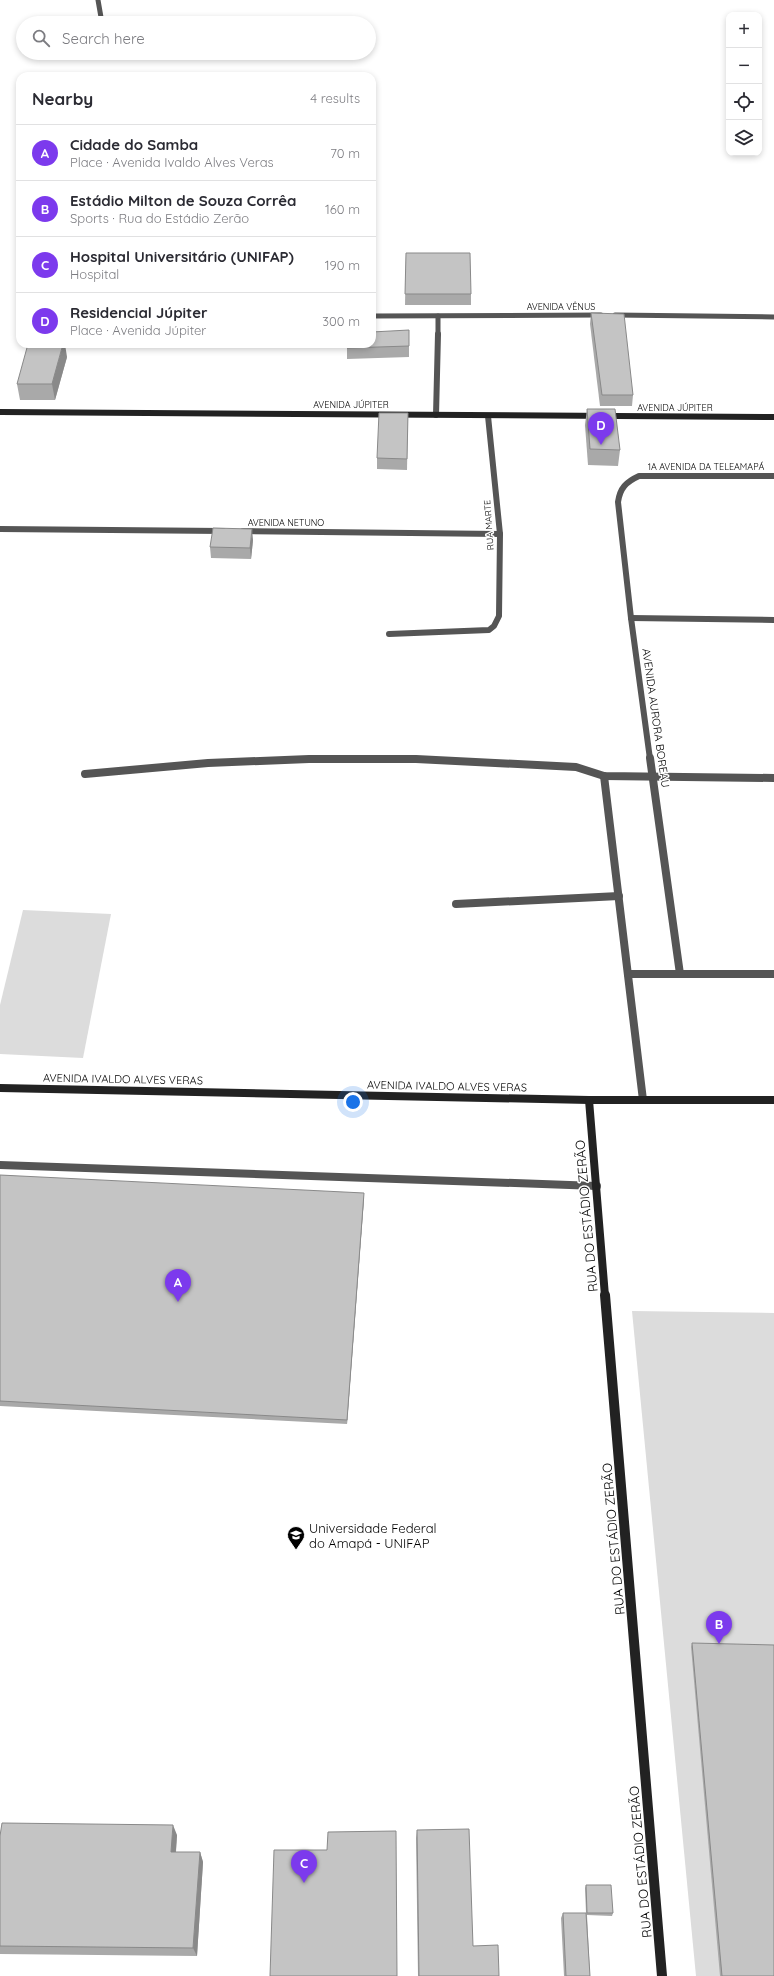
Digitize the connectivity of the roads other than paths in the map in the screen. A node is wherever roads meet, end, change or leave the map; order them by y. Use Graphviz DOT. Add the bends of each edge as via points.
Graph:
graph roads {
  1 [pos="98,0"];
  2 [pos="101,16"];
  3 [pos="376,316"];
  4 [pos="438,316"];
  5 [pos="774,317"];
  6 [pos="0,412"];
  7 [pos="436,415"];
  8 [pos="488,416"];
  9 [pos="774,417"];
  10 [pos="639,476"];
  11 [pos="774,476"];
  12 [pos="0,529"];
  13 [pos="230,531"];
  14 [pos="238,531"];
  15 [pos="500,534"];
  16 [pos="631,618"];
  17 [pos="774,620"];
  18 [pos="389,634"];
  19 [pos="85,774"];
  20 [pos="604,776"];
  21 [pos="653,777"];
  22 [pos="774,778"];
  23 [pos="618,896"];
  24 [pos="456,904"];
  25 [pos="628,974"];
  26 [pos="680,974"];
  27 [pos="774,974"];
  28 [pos="0,1088"];
  29 [pos="589,1100"];
  30 [pos="644,1100"];
  31 [pos="774,1100"];
  32 [pos="0,1165"];
  33 [pos="597,1186"];
  34 [pos="662,1976"];
  1 -- 2 [label="street"];
  3 -- 4 [label="street, AVENIDA VÊNUS"];
  4 -- 5 [label="street, AVENIDA VÊNUS"];
  4 -- 7 [label="street"];
  6 -- 7 [label="street, AVENIDA JÚPITER"];
  7 -- 8 [label="street, AVENIDA JÚPITER"];
  8 -- 9 [label="street, AVENIDA JÚPITER"];
  8 -- 15 [label="street, RUA MARTE"];
  10 -- 11 [label="street, 1A AVENIDA DA TELEAMAPÁ"];
  10 -- 16 [label="street, AVENIDA AURORA BOREAU" via="627,481 620,490 618,502"];
  12 -- 13 [label="street"];
  14 -- 15 [label="street, AVENIDA NETUNO"];
  15 -- 18 [label="street, RUA MARTE" via="499,616 494,626 489,630"];
  16 -- 17 [label="street"];
  16 -- 21 [label="street, AVENIDA AURORA BOREAU"];
  19 -- 20 [label="street" via="208,763 309,759 416,759 576,767"];
  20 -- 21 [label="street"];
  20 -- 23 [label="street"];
  21 -- 22 [label="street"];
  21 -- 26 [label="street, AVENIDA AURORA BOREAU"];
  23 -- 24 [label="street"];
  23 -- 25 [label="street"];
  25 -- 26 [label="street"];
  25 -- 30 [label="street"];
  26 -- 27 [label="street"];
  28 -- 29 [label="street, AVENIDA IVALDO ALVES VERAS"];
  29 -- 30 [label="street, AVENIDA IVALDO ALVES VERAS"];
  29 -- 33 [label="street, RUA DO ESTÁDIO ZERÃO"];
  30 -- 31 [label="street, AVENIDA IVALDO ALVES VERAS"];
  32 -- 33 [label="street"];
  33 -- 34 [label="street, RUA DO ESTÁDIO ZERÃO"];
}
